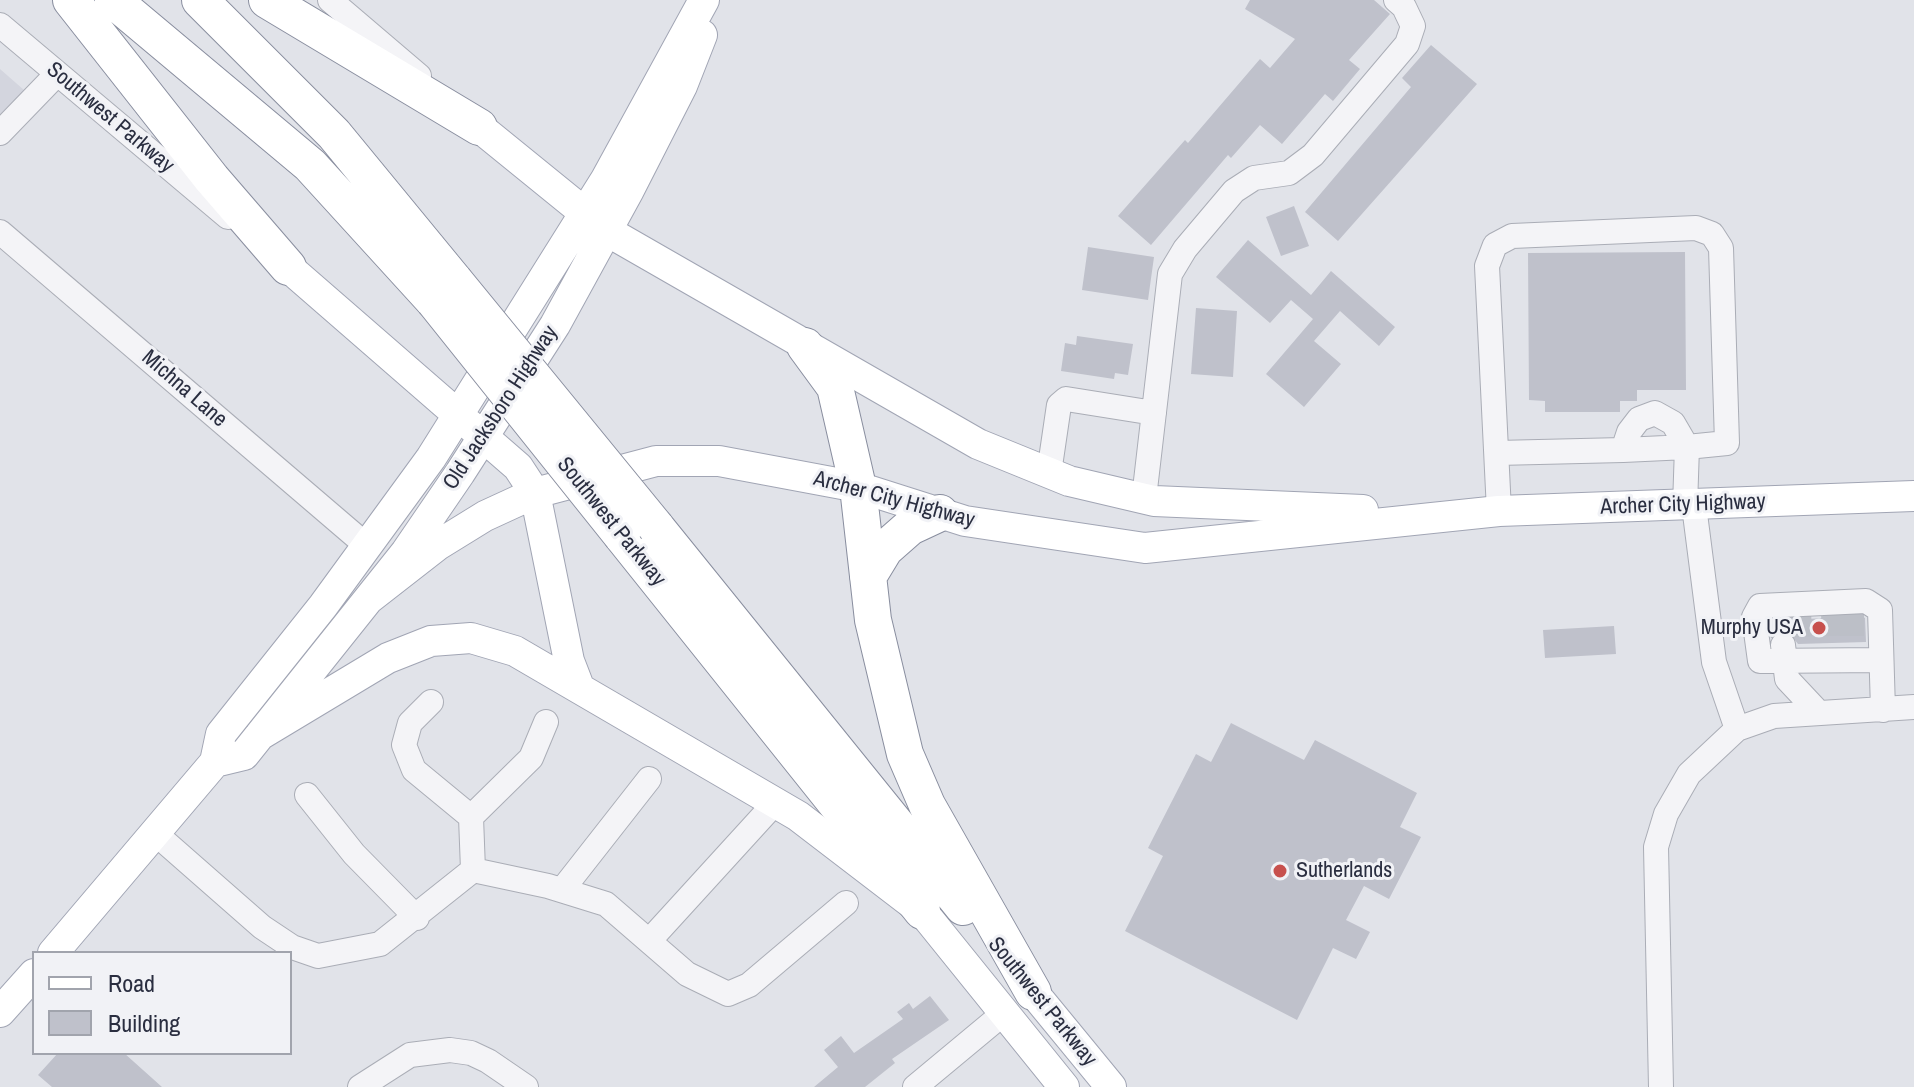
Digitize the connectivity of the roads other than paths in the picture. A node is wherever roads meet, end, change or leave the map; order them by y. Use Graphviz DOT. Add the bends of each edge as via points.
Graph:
graph roads {
  1 [pos="71,0"];
  2 [pos="113,0"];
  3 [pos="200,0"];
  4 [pos="267,0"];
  5 [pos="330,0"];
  6 [pos="704,0"];
  7 [pos="715,0"];
  8 [pos="1396,0"];
  9 [pos="0,25"];
  10 [pos="57,74"];
  11 [pos="479,127"];
  12 [pos="0,133"];
  13 [pos="595,223"];
  14 [pos="0,232"];
  15 [pos="288,267"];
  16 [pos="444,291"];
  17 [pos="805,346"];
  18 [pos="1154,413"];
  19 [pos="458,416"];
  20 [pos="483,437"];
  21 [pos="1687,447"];
  22 [pos="1623,450"];
  23 [pos="1497,453"];
  24 [pos="1049,473"];
  25 [pos="858,487"];
  26 [pos="535,493"];
  27 [pos="1914,496"];
  28 [pos="1144,498"];
  29 [pos="1690,506"];
  30 [pos="1499,511"];
  31 [pos="940,513"];
  32 [pos="1453,516"];
  33 [pos="639,532"];
  34 [pos="367,546"];
  35 [pos="868,577"];
  36 [pos="370,598"];
  37 [pos="1791,659"];
  38 [pos="1881,660"];
  39 [pos="579,687"];
  40 [pos="431,702"];
  41 [pos="1914,707"];
  42 [pos="1883,710"];
  43 [pos="1818,712"];
  44 [pos="1774,716"];
  45 [pos="546,722"];
  46 [pos="1737,729"];
  47 [pos="260,735"];
  48 [pos="215,762"];
  49 [pos="649,779"];
  50 [pos="307,795"];
  51 [pos="775,803"];
  52 [pos="471,817"];
  53 [pos="156,834"];
  54 [pos="473,870"];
  55 [pos="562,890"];
  56 [pos="846,903"];
  57 [pos="922,911"];
  58 [pos="417,918"];
  59 [pos="650,940"];
  60 [pos="55,951"];
  61 [pos="32,976"];
  62 [pos="1033,992"];
  63 [pos="0,1012"];
  64 [pos="1004,1013"];
  65 [pos="360,1087"];
  66 [pos="526,1087"];
  67 [pos="915,1087"];
  68 [pos="1064,1087"];
  69 [pos="1111,1087"];
  70 [pos="1661,1087"];
  1 -- 15 [label="highway"];
  2 -- 16 [label="highway, Southwest Parkway" via="310,165"];
  3 -- 16 [label="highway, Southwest Parkway" via="334,134"];
  4 -- 11 [label="highway"];
  5 -- 11 [label="street"];
  6 -- 13 [label="main road, Old Jacksboro Highway"];
  7 -- 13 [label="main road, Old Jacksboro Highway" via="682,86"];
  8 -- 18 [label="street" via="1413,26 1407,44 1313,155 1289,173 1254,178 1234,191 1170,274"];
  9 -- 10 [label="street, Southwest Parkway"];
  10 -- 12 [label="street"];
  10 -- 15 [label="street, Southwest Parkway"];
  11 -- 13 [label="main road"];
  13 -- 17 [label="main road, Archer City Highway"];
  13 -- 19 [label="main road, Old Jacksboro Highway"];
  13 -- 20 [label="main road, Old Jacksboro Highway" via="555,325"];
  14 -- 34 [label="street, Michna Lane"];
  15 -- 19 [label="main road, Southwest Parkway"];
  16 -- 33 [label="highway, Southwest Parkway, bridge"];
  17 -- 24 [label="main road, Archer City Highway" via="978,444"];
  17 -- 25 [label="highway" via="835,387"];
  18 -- 24 [label="street" via="1066,399 1059,405"];
  18 -- 28 [label="street"];
  19 -- 20 [label="main road, Southwest Parkway"];
  19 -- 34 [label="main road, Old Jacksboro Highway"];
  20 -- 26 [label="main road, Southwest Parkway" via="518,467"];
  20 -- 36 [label="main road, Old Jacksboro Highway"];
  21 -- 22 [label="street"];
  21 -- 22 [label="street" via="1673,423 1655,413 1639,419"];
  21 -- 23 [label="street" via="1727,443 1721,248 1712,234 1696,228 1512,236 1495,245 1487,266"];
  21 -- 29 [label="street"];
  22 -- 23 [label="street"];
  23 -- 30 [label="street"];
  24 -- 28 [label="main road, Archer City Highway"];
  25 -- 26 [label="main road, Archer City Highway" via="719,461 656,461"];
  25 -- 31 [label="main road, Archer City Highway"];
  25 -- 35 [label="highway"];
  26 -- 36 [label="main road, Archer City Highway" via="438,545"];
  26 -- 39 [label="main road, Southwest Parkway" via="569,661"];
  27 -- 29 [label="main road, Archer City Highway"];
  28 -- 32 [label="main road, Archer City Highway"];
  29 -- 30 [label="main road, Archer City Highway"];
  29 -- 46 [label="street" via="1714,662"];
  30 -- 32 [label="main road, Archer City Highway"];
  31 -- 32 [label="main road, Archer City Highway" via="1145,548"];
  31 -- 35 [label="highway" via="910,527 885,549"];
  33 -- 57 [label="highway, Southwest Parkway"];
  33 -- 62 [label="highway, Southwest Parkway"];
  34 -- 48 [label="main road, Old Jacksboro Highway" via="221,734"];
  35 -- 62 [label="highway" via="905,754 934,819"];
  36 -- 47 [label="main road, Old Jacksboro Highway"];
  37 -- 38 [label="street" via="1843,652"];
  37 -- 38 [label="street" via="1760,661 1754,617 1760,606 1842,607 1866,601 1880,610"];
  37 -- 43 [label="street"];
  37 -- 44 [label="street"];
  38 -- 42 [label="street"];
  39 -- 47 [label="main road" via="515,651 471,638 431,641 388,658"];
  39 -- 51 [label="main road"];
  40 -- 52 [label="street" via="410,723 404,745 414,770"];
  41 -- 42 [label="street"];
  42 -- 43 [label="street"];
  43 -- 44 [label="street"];
  44 -- 46 [label="street"];
  45 -- 52 [label="street" via="531,758"];
  46 -- 70 [label="street" via="1689,774 1666,814 1656,847"];
  47 -- 48 [label="main road, Old Jacksboro Highway" via="244,755"];
  48 -- 53 [label="main road, Old Jacksboro Highway"];
  49 -- 55 [label="street"];
  50 -- 58 [label="street" via="354,854"];
  51 -- 57 [label="main road"];
  51 -- 59 [label="street"];
  52 -- 54 [label="street"];
  53 -- 58 [label="street" via="262,927 318,956 380,944"];
  53 -- 60 [label="main road, Old Jacksboro Highway"];
  54 -- 55 [label="street"];
  54 -- 58 [label="street"];
  55 -- 59 [label="street" via="606,904"];
  56 -- 59 [label="street" via="749,985 728,994 687,974"];
  57 -- 64 [label="main road, Southwest Parkway"];
  61 -- 63 [label="main road"];
  62 -- 69 [label="main road, Southwest Parkway"];
  64 -- 67 [label="street"];
  64 -- 68 [label="main road, Southwest Parkway"];
  65 -- 66 [label="street" via="410,1055 430,1051 471,1053"];
}
